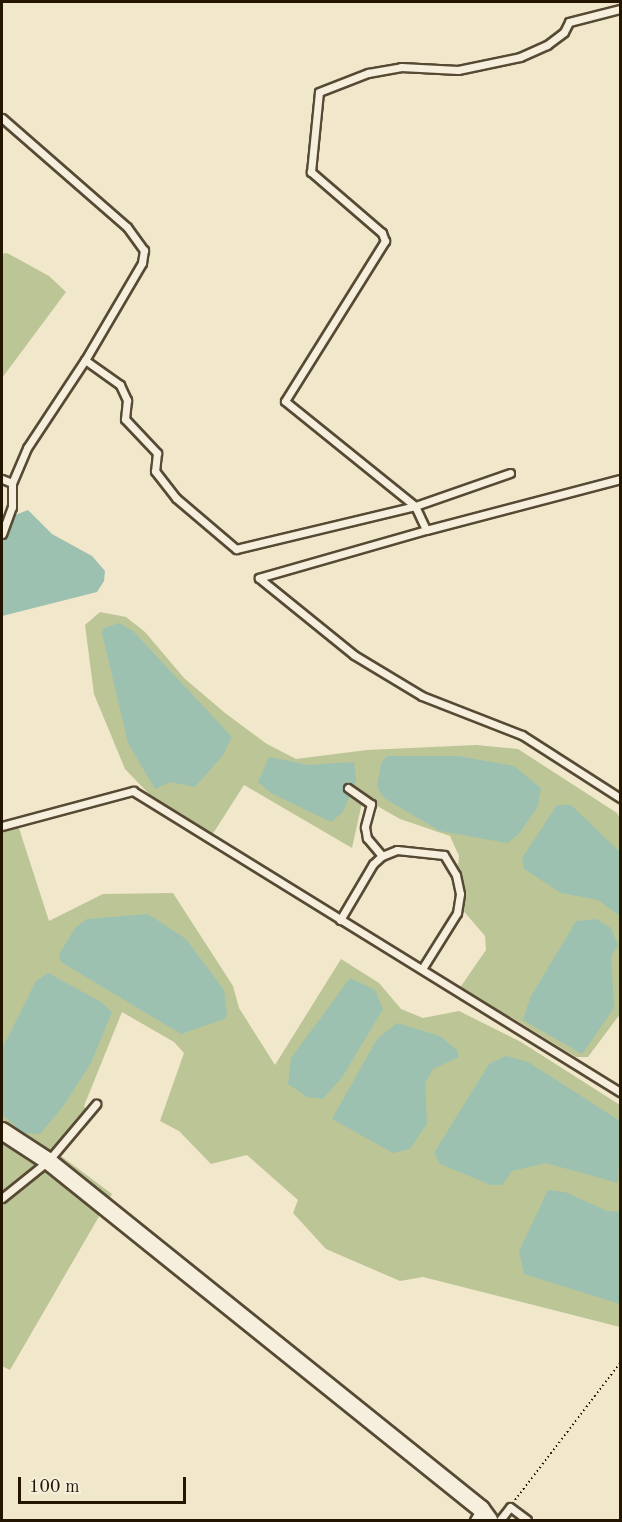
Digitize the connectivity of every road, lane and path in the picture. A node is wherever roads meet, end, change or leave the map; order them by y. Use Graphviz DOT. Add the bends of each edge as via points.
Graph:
graph roads {
  1 [pos="621,9"];
  2 [pos="2,118"];
  3 [pos="85,360"];
  4 [pos="510,473"];
  5 [pos="2,479"];
  6 [pos="621,479"];
  7 [pos="12,483"];
  8 [pos="415,506"];
  9 [pos="426,530"];
  10 [pos="2,534"];
  11 [pos="348,788"];
  12 [pos="621,798"];
  13 [pos="2,826"];
  14 [pos="382,856"];
  15 [pos="340,920"];
  16 [pos="422,969"];
  17 [pos="621,1092"];
  18 [pos="96,1104"];
  19 [pos="2,1131"];
  20 [pos="48,1161"];
  21 [pos="2,1198"];
  22 [pos="621,1364"];
  23 [pos="510,1507"];
  24 [pos="481,1517"];
  25 [pos="500,1521"];
  26 [pos="526,1521"];
  1 -- 8 [label="lane" via="569,22 564,32 547,45 512,59 458,70 401,67 368,73 319,92 311,172 382,233 385,241 285,401"];
  2 -- 3 [label="lane" via="127,227 144,250 142,263"];
  3 -- 7 [label="lane" via="27,448"];
  3 -- 8 [label="lane" via="120,385 127,400 125,419 157,453 155,471 176,498 236,549"];
  4 -- 8 [label="lane"];
  5 -- 7 [label="lane"];
  6 -- 9 [label="lane"];
  7 -- 10 [label="lane" via="12,507"];
  8 -- 9 [label="lane"];
  9 -- 12 [label="lane" via="259,578 354,655 422,696 522,735"];
  11 -- 14 [label="lane" via="371,804 365,827 367,838"];
  13 -- 15 [label="lane" via="133,791"];
  14 -- 15 [label="lane" via="373,864"];
  14 -- 16 [label="lane" via="396,850 444,855 456,875 460,894 457,913"];
  15 -- 16 [label="lane"];
  16 -- 17 [label="lane"];
  18 -- 20 [label="lane"];
  19 -- 20 [label="street"];
  20 -- 21 [label="lane"];
  20 -- 24 [label="street"];
  22 -- 23 [label="path"];
  23 -- 25 [label="lane"];
  23 -- 26 [label="lane"];
}
